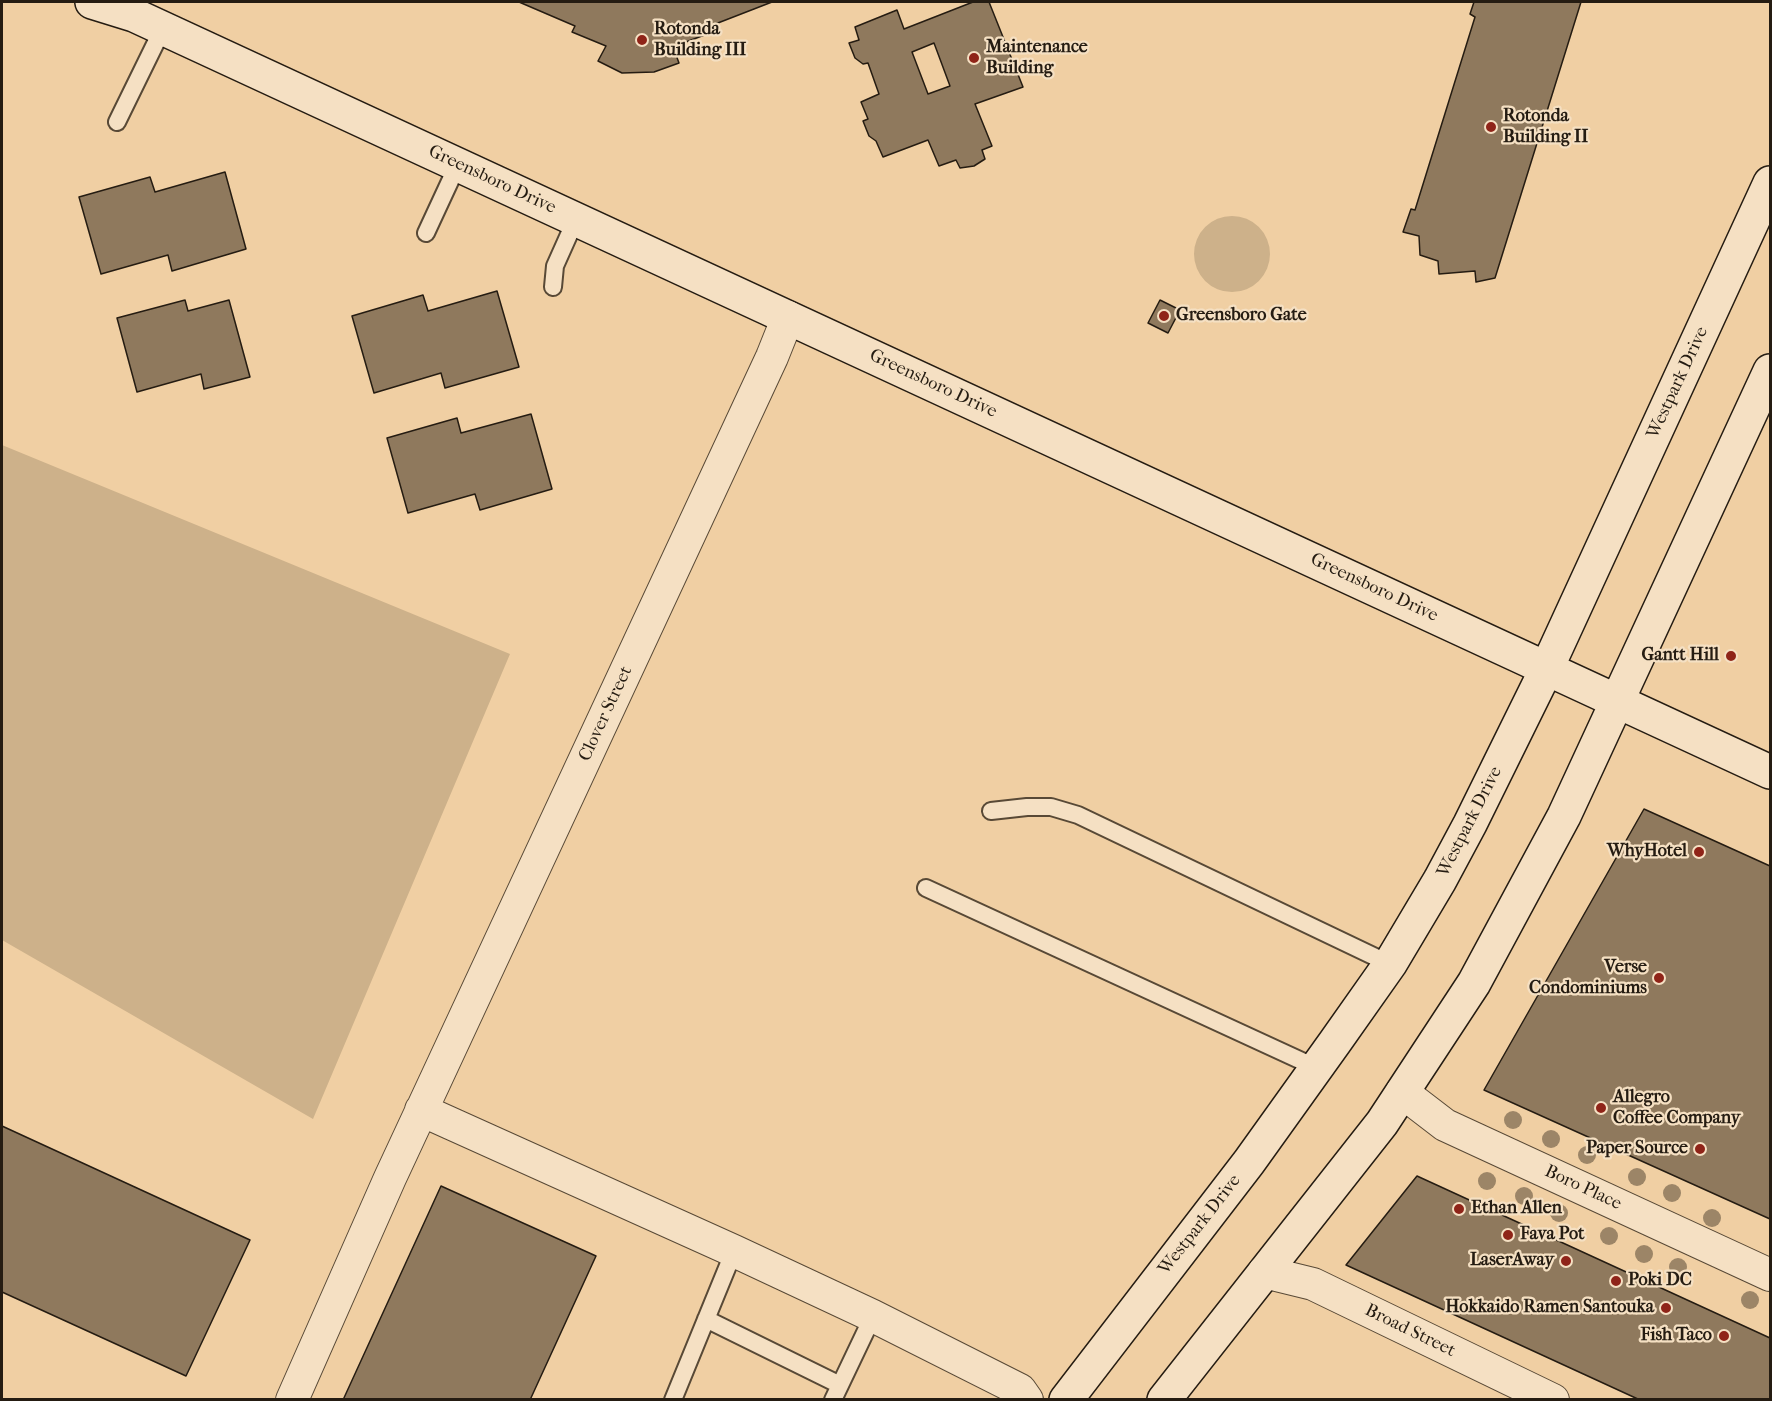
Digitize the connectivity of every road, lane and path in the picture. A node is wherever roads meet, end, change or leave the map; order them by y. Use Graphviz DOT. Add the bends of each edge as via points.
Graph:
graph roads {
  1 [pos="92,2"];
  2 [pos="163,28"];
  3 [pos="117,122"];
  4 [pos="458,164"];
  5 [pos="1770,183"];
  6 [pos="576,219"];
  7 [pos="426,233"];
  8 [pos="553,287"];
  9 [pos="788,317"];
  10 [pos="1770,371"];
  11 [pos="1546,670"];
  12 [pos="1618,703"];
  13 [pos="1770,772"];
  14 [pos="991,811"];
  15 [pos="926,888"];
  16 [pos="1390,964"];
  17 [pos="1317,1068"];
  18 [pos="1402,1092"];
  19 [pos="421,1110"];
  20 [pos="734,1251"];
  21 [pos="1264,1272"];
  22 [pos="1770,1275"];
  23 [pos="873,1316"];
  24 [pos="706,1319"];
  25 [pos="836,1392"];
  26 [pos="292,1400"];
  27 [pos="672,1400"];
  28 [pos="1027,1400"];
  29 [pos="1066,1400"];
  30 [pos="1164,1400"];
  31 [pos="1553,1400"];
  1 -- 2 [label="main road, Greensboro Drive"];
  2 -- 3 [label="lane"];
  2 -- 4 [label="main road, Greensboro Drive"];
  4 -- 6 [label="main road, Greensboro Drive"];
  4 -- 7 [label="lane"];
  5 -- 11 [label="main road, Westpark Drive"];
  6 -- 8 [label="lane" via="555,266"];
  6 -- 9 [label="main road, Greensboro Drive"];
  9 -- 11 [label="main road, Greensboro Drive"];
  9 -- 19 [label="street, Clover Street"];
  10 -- 12 [label="main road"];
  11 -- 12 [label="main road, Greensboro Drive"];
  11 -- 16 [label="main road, Westpark Drive" via="1465,834"];
  12 -- 13 [label="main road, Greensboro Drive"];
  12 -- 18 [label="main road" via="1496,945"];
  14 -- 16 [label="lane" via="1051,807 1078,815"];
  15 -- 17 [label="lane"];
  16 -- 17 [label="main road, Westpark Drive"];
  17 -- 29 [label="main road, Westpark Drive"];
  18 -- 21 [label="main road"];
  18 -- 22 [label="street, Boro Place" via="1445,1125"];
  19 -- 20 [label="street"];
  19 -- 26 [label="street, Clover Street"];
  20 -- 23 [label="street"];
  20 -- 24 [label="lane"];
  21 -- 30 [label="main road"];
  21 -- 31 [label="street, Broad Street" via="1313,1284"];
  23 -- 25 [label="lane"];
  23 -- 28 [label="street" via="1020,1390"];
  24 -- 25 [label="lane"];
  24 -- 27 [label="lane"];
}
